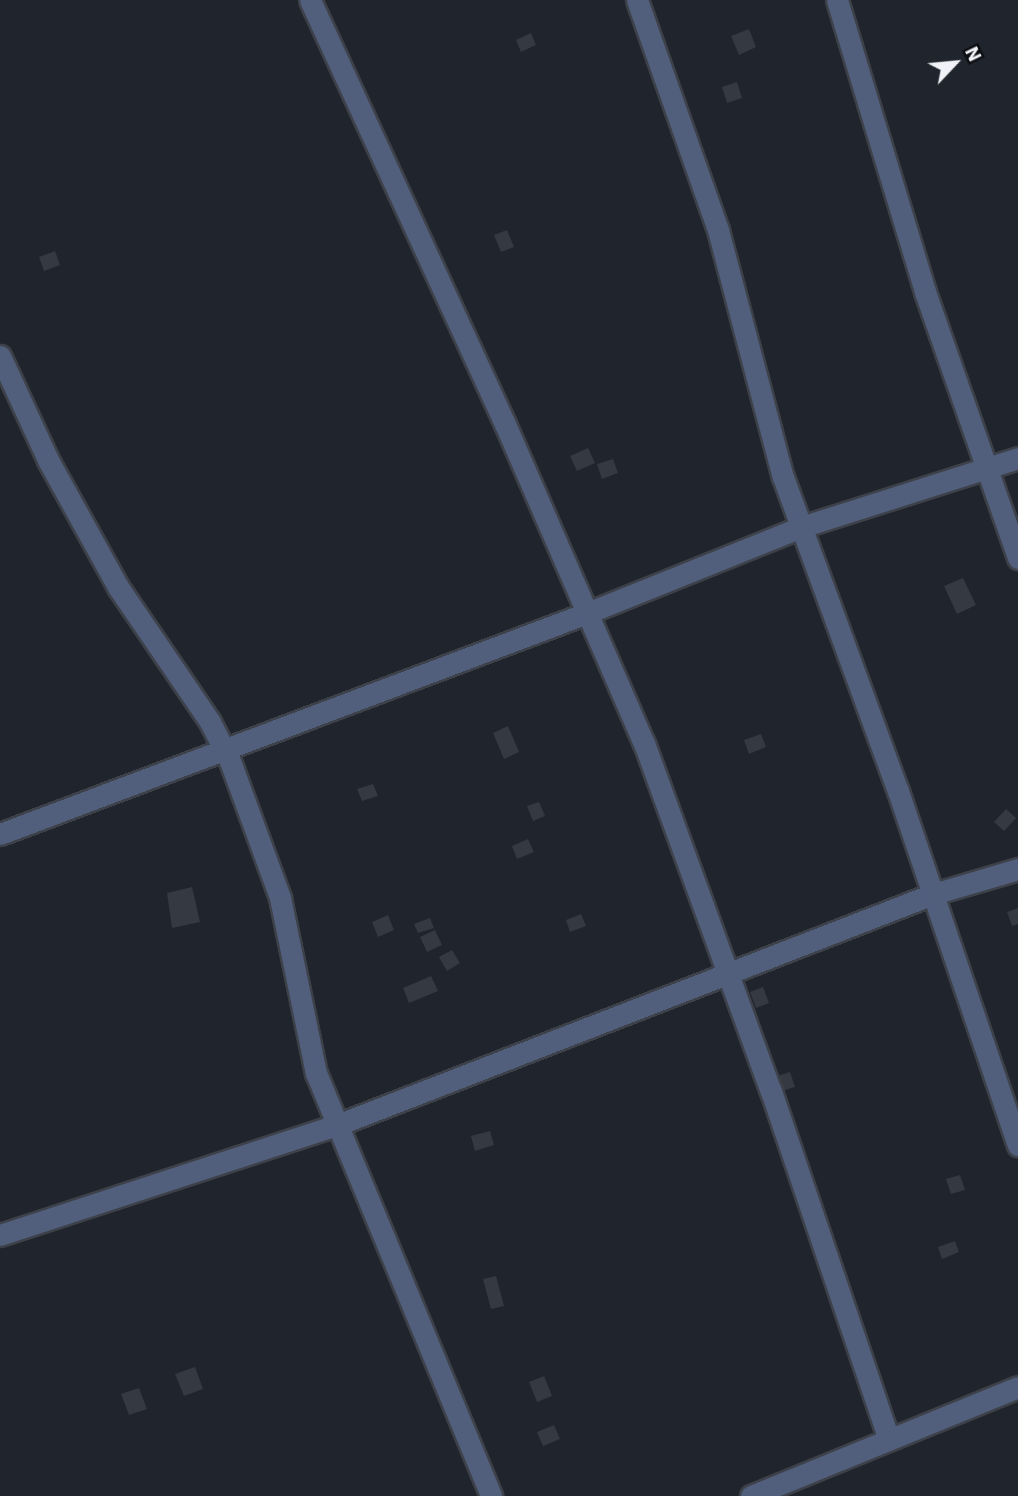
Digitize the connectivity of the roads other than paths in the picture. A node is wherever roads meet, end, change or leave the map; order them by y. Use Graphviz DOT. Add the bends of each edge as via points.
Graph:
graph roads {
  1 [pos="310,0"];
  2 [pos="637,0"];
  3 [pos="837,0"];
  4 [pos="0,356"];
  5 [pos="1018,458"];
  6 [pos="986,469"];
  7 [pos="801,527"];
  8 [pos="1018,558"];
  9 [pos="587,613"];
  10 [pos="225,751"];
  11 [pos="0,834"];
  12 [pos="1018,869"];
  13 [pos="933,894"];
  14 [pos="728,973"];
  15 [pos="337,1125"];
  16 [pos="1018,1145"];
  17 [pos="0,1235"];
  18 [pos="1018,1387"];
  19 [pos="889,1438"];
  20 [pos="491,1496"];
  21 [pos="751,1496"];
  1 -- 9 [label="street"];
  2 -- 7 [label="street" via="718,230 783,477"];
  3 -- 6 [label="street" via="925,292"];
  4 -- 10 [label="street" via="48,460 118,587"];
  5 -- 6 [label="street"];
  6 -- 7 [label="street"];
  6 -- 8 [label="street"];
  7 -- 9 [label="street"];
  7 -- 13 [label="street"];
  9 -- 10 [label="street"];
  9 -- 14 [label="street" via="644,743"];
  10 -- 11 [label="street"];
  10 -- 15 [label="street" via="280,898 316,1073"];
  12 -- 13 [label="street"];
  13 -- 14 [label="street"];
  13 -- 16 [label="street"];
  14 -- 15 [label="street"];
  14 -- 19 [label="street"];
  15 -- 17 [label="street"];
  15 -- 20 [label="street"];
  18 -- 19 [label="street"];
  19 -- 21 [label="street"];
}
